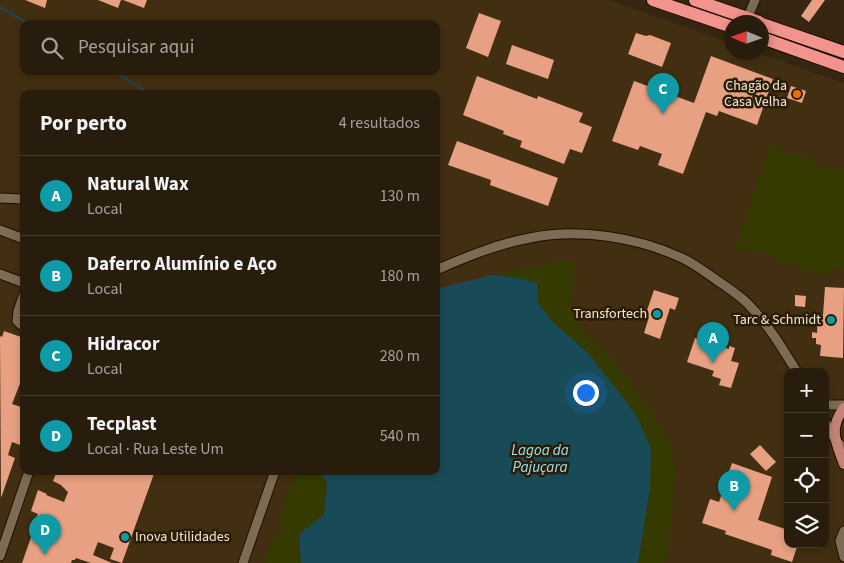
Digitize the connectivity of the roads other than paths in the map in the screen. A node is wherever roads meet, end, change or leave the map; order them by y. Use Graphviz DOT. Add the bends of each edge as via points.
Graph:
graph roads {
  1 [pos="653,0"];
  2 [pos="695,0"];
  3 [pos="755,0"];
  4 [pos="737,15"];
  5 [pos="756,15"];
  6 [pos="724,25"];
  7 [pos="769,26"];
  8 [pos="769,40"];
  9 [pos="844,52"];
  10 [pos="844,67"];
  11 [pos="0,198"];
  12 [pos="20,199"];
  13 [pos="0,230"];
  14 [pos="20,238"];
  15 [pos="440,268"];
  16 [pos="0,274"];
  17 [pos="20,282"];
  18 [pos="20,307"];
  19 [pos="20,324"];
  20 [pos="794,368"];
  21 [pos="829,405"];
  22 [pos="844,406"];
  23 [pos="829,428"];
  24 [pos="840,445"];
  25 [pos="844,464"];
  26 [pos="28,475"];
  27 [pos="274,475"];
  28 [pos="844,530"];
  29 [pos="0,556"];
  30 [pos="844,557"];
  31 [pos="243,563"];
  1 -- 6 [label="highway"];
  2 -- 4 [label="highway"];
  3 -- 5 [label="street"];
  7 -- 9 [label="highway"];
  8 -- 10 [label="highway"];
  11 -- 12 [label="street"];
  13 -- 14 [label="street"];
  15 -- 20 [label="street" via="494,247 532,237 587,235 643,244 684,259 741,298 768,328"];
  16 -- 17 [label="street"];
  18 -- 19 [label="street" via="17,317"];
  21 -- 22 [label="street"];
  22 -- 24 [label="main road" via="835,425"];
  23 -- 24 [label="street"];
  24 -- 25 [label="main road"];
  26 -- 29 [label="street"];
  27 -- 31 [label="street"];
  28 -- 30 [label="street" via="840,541"];
}
